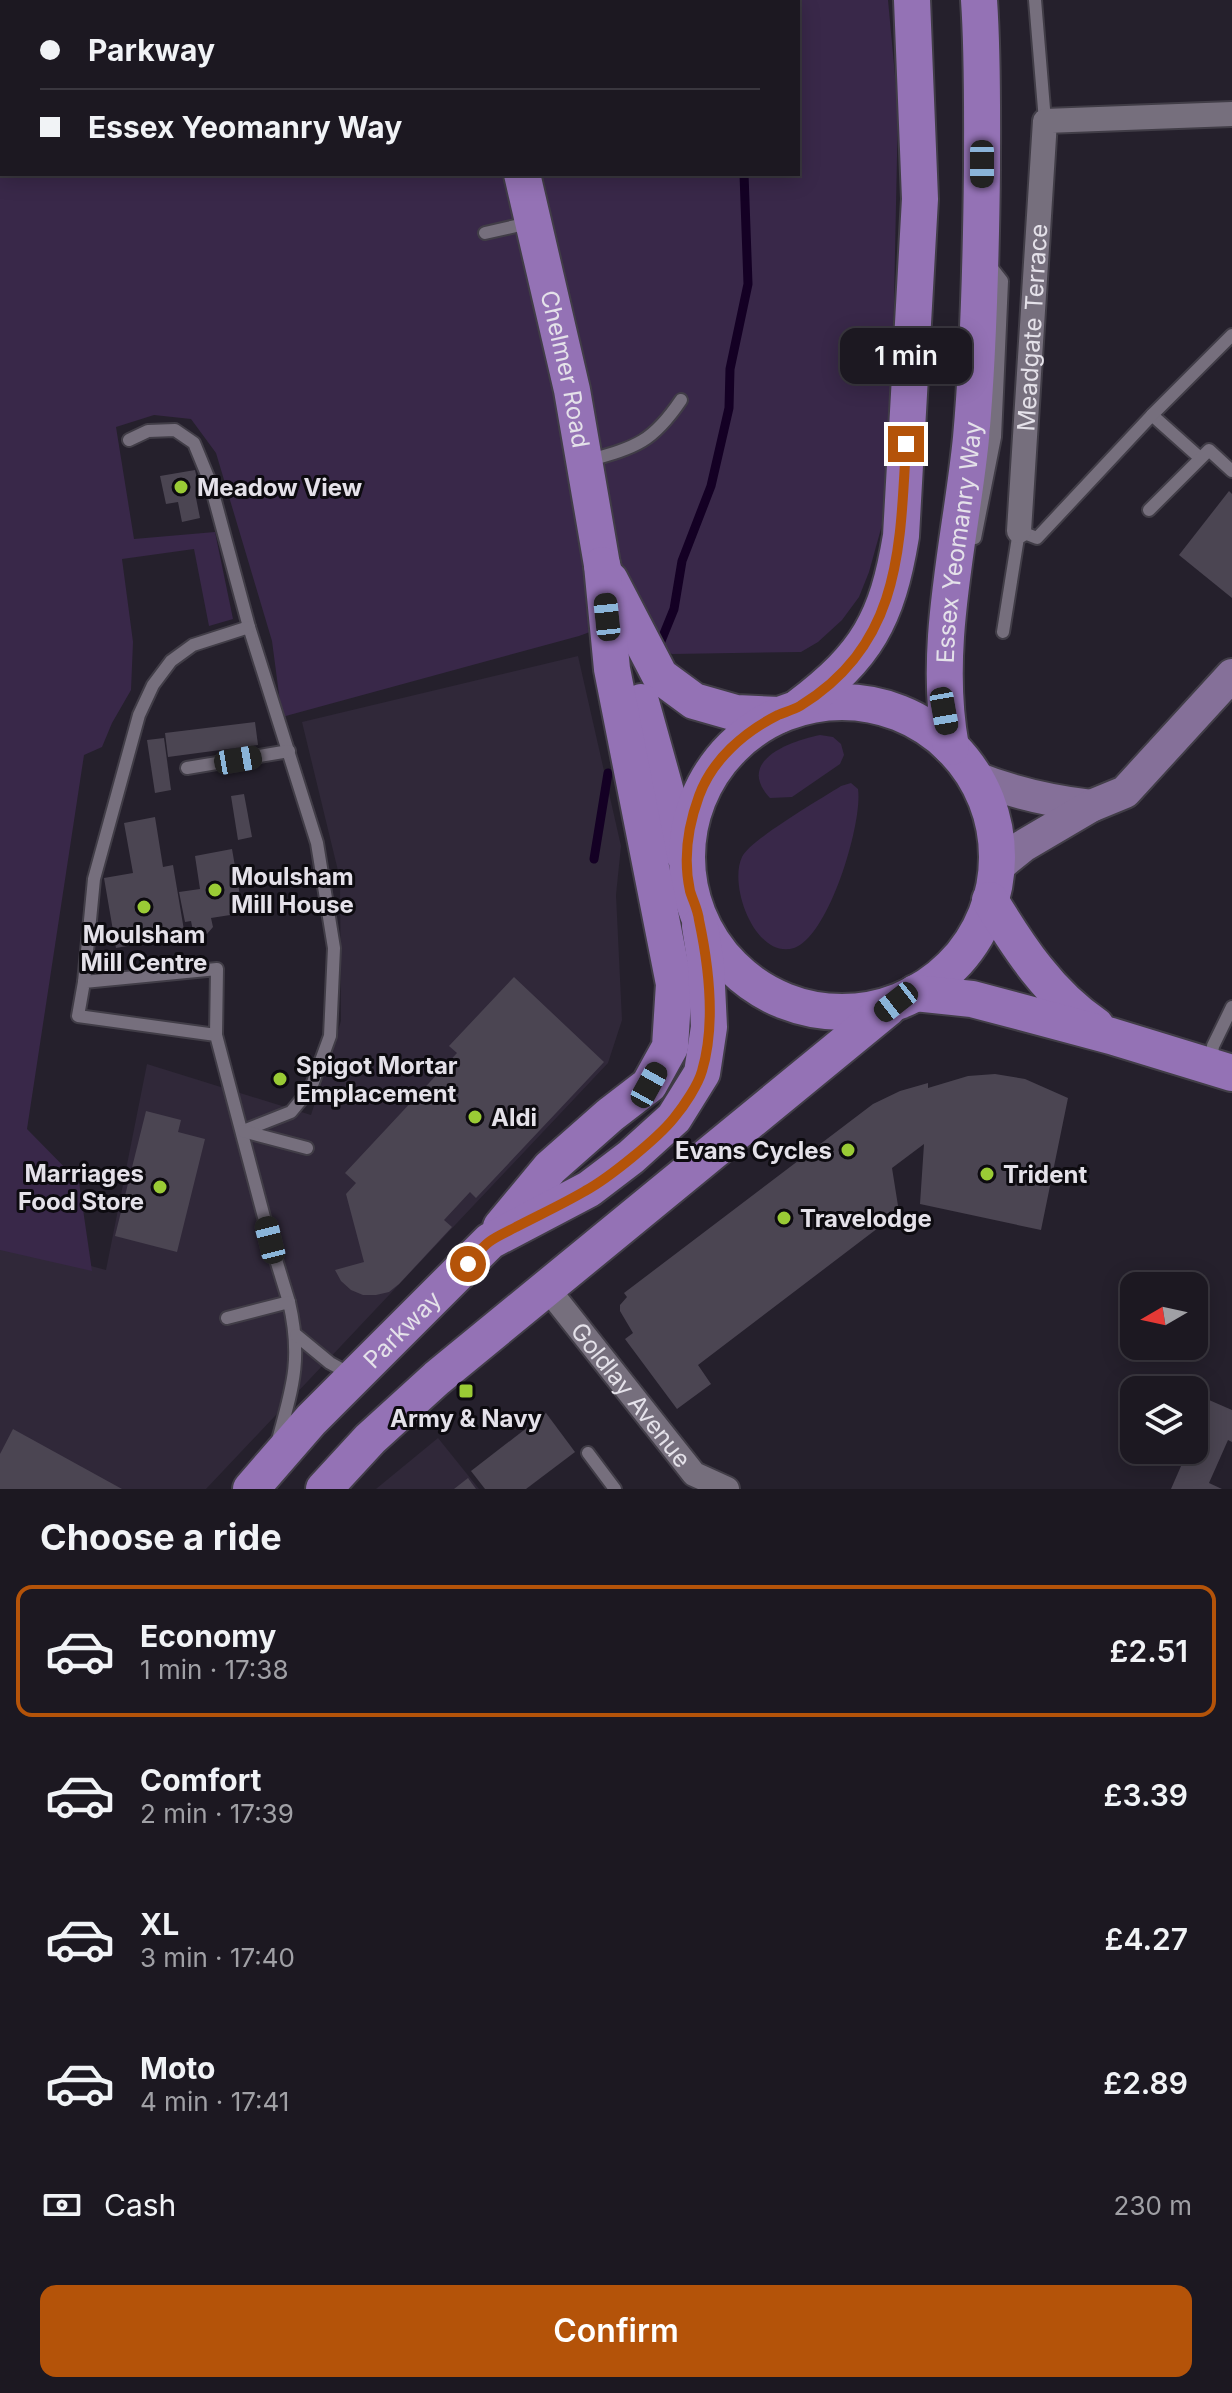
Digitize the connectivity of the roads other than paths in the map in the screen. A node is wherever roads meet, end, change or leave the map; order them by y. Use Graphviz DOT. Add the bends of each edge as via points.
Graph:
graph roads {
  1 [pos="912,0"];
  2 [pos="979,0"];
  3 [pos="1035,0"];
  4 [pos="1232,114"];
  5 [pos="1045,121"];
  6 [pos="522,176"];
  7 [pos="533,223"];
  8 [pos="485,233"];
  9 [pos="981,254"];
  10 [pos="1232,335"];
  11 [pos="681,400"];
  12 [pos="1152,415"];
  13 [pos="129,440"];
  14 [pos="1199,457"];
  15 [pos="584,461"];
  16 [pos="1232,471"];
  17 [pos="1149,510"];
  18 [pos="1019,531"];
  19 [pos="970,557"];
  20 [pos="602,565"];
  21 [pos="249,627"];
  22 [pos="1003,632"];
  23 [pos="1232,675"];
  24 [pos="789,711"];
  25 [pos="951,747"];
  26 [pos="289,751"];
  27 [pos="187,768"];
  28 [pos="974,777"];
  29 [pos="1091,806"];
  30 [pos="687,866"];
  31 [pos="993,884"];
  32 [pos="699,917"];
  33 [pos="84,982"];
  34 [pos="905,998"];
  35 [pos="1232,1007"];
  36 [pos="216,1035"];
  37 [pos="1111,1036"];
  38 [pos="1221,1070"];
  39 [pos="243,1131"];
  40 [pos="307,1148"];
  41 [pos="490,1241"];
  42 [pos="547,1288"];
  43 [pos="289,1302"];
  44 [pos="227,1318"];
  45 [pos="296,1335"];
  46 [pos="356,1377"];
  47 [pos="588,1453"];
  48 [pos="262,1476"];
  49 [pos="719,1488"];
  50 [pos="324,1489"];
  51 [pos="615,1489"];
  1 -- 24 [label="main road" via="920,199 901,536 893,581 860,652 832,682"];
  2 -- 9 [label="main road, Essex Yeomanry Way"];
  3 -- 5 [label="lane"];
  4 -- 5 [label="street"];
  5 -- 18 [label="street, Meadgate Terrace"];
  6 -- 7 [label="main road, Chelmer Road"];
  7 -- 8 [label="lane"];
  7 -- 15 [label="main road, Chelmer Road"];
  9 -- 19 [label="lane" via="1002,281 995,437"];
  9 -- 25 [label="main road, Essex Yeomanry Way" via="971,436 944,711"];
  10 -- 12 [label="lane"];
  11 -- 15 [label="lane" via="648,439"];
  12 -- 14 [label="lane"];
  12 -- 18 [label="lane" via="1037,538"];
  13 -- 21 [label="lane" via="148,431 175,430 194,443 210,482"];
  14 -- 16 [label="lane" via="1209,450"];
  14 -- 17 [label="lane"];
  15 -- 20 [label="main road, Chelmer Road"];
  18 -- 22 [label="lane"];
  20 -- 24 [label="main road, Chelmer Road" via="660,676 694,701 736,713"];
  20 -- 30 [label="main road, Chelmer Road"];
  20 -- 41 [label="main road" via="612,669 674,984 670,1047 649,1085 550,1168"];
  21 -- 26 [label="lane"];
  21 -- 33 [label="lane" via="193,645 171,661 139,715 94,879"];
  23 -- 29 [label="main road" via="1125,792"];
  24 -- 25 [label="main road" via="826,702 880,706 906,715"];
  24 -- 30 [label="main road" via="746,734 720,760 700,792 689,829"];
  25 -- 28 [label="main road"];
  26 -- 27 [label="lane"];
  26 -- 39 [label="lane" via="317,843 334,948 330,1036 311,1088 291,1112"];
  28 -- 29 [label="main road" via="1044,800"];
  28 -- 31 [label="main road" via="994,830"];
  29 -- 31 [label="main road" via="1023,846"];
  30 -- 32 [label="main road"];
  31 -- 34 [label="main road" via="969,944 954,963"];
  31 -- 37 [label="main road" via="1017,943 1040,975"];
  32 -- 34 [label="main road" via="727,961 748,981 793,1004 844,1012"];
  32 -- 41 [label="main road, Parkway" via="709,1027 702,1073 674,1118 589,1189"];
  33 -- 36 [label="lane" via="78,1016"];
  33 -- 36 [label="lane" via="217,969"];
  34 -- 37 [label="main road" via="972,999"];
  34 -- 42 [label="main road"];
  35 -- 38 [label="lane" via="1213,1046"];
  36 -- 39 [label="lane"];
  37 -- 38 [label="main road"];
  39 -- 40 [label="lane"];
  39 -- 43 [label="lane"];
  41 -- 46 [label="main road, Parkway"];
  42 -- 49 [label="street, Goldlay Avenue" via="694,1474"];
  42 -- 50 [label="main road" via="437,1378"];
  43 -- 44 [label="lane"];
  43 -- 45 [label="lane"];
  45 -- 46 [label="lane"];
  45 -- 48 [label="lane" via="294,1381"];
  46 -- 48 [label="main road, Parkway"];
  47 -- 51 [label="lane"];
}
